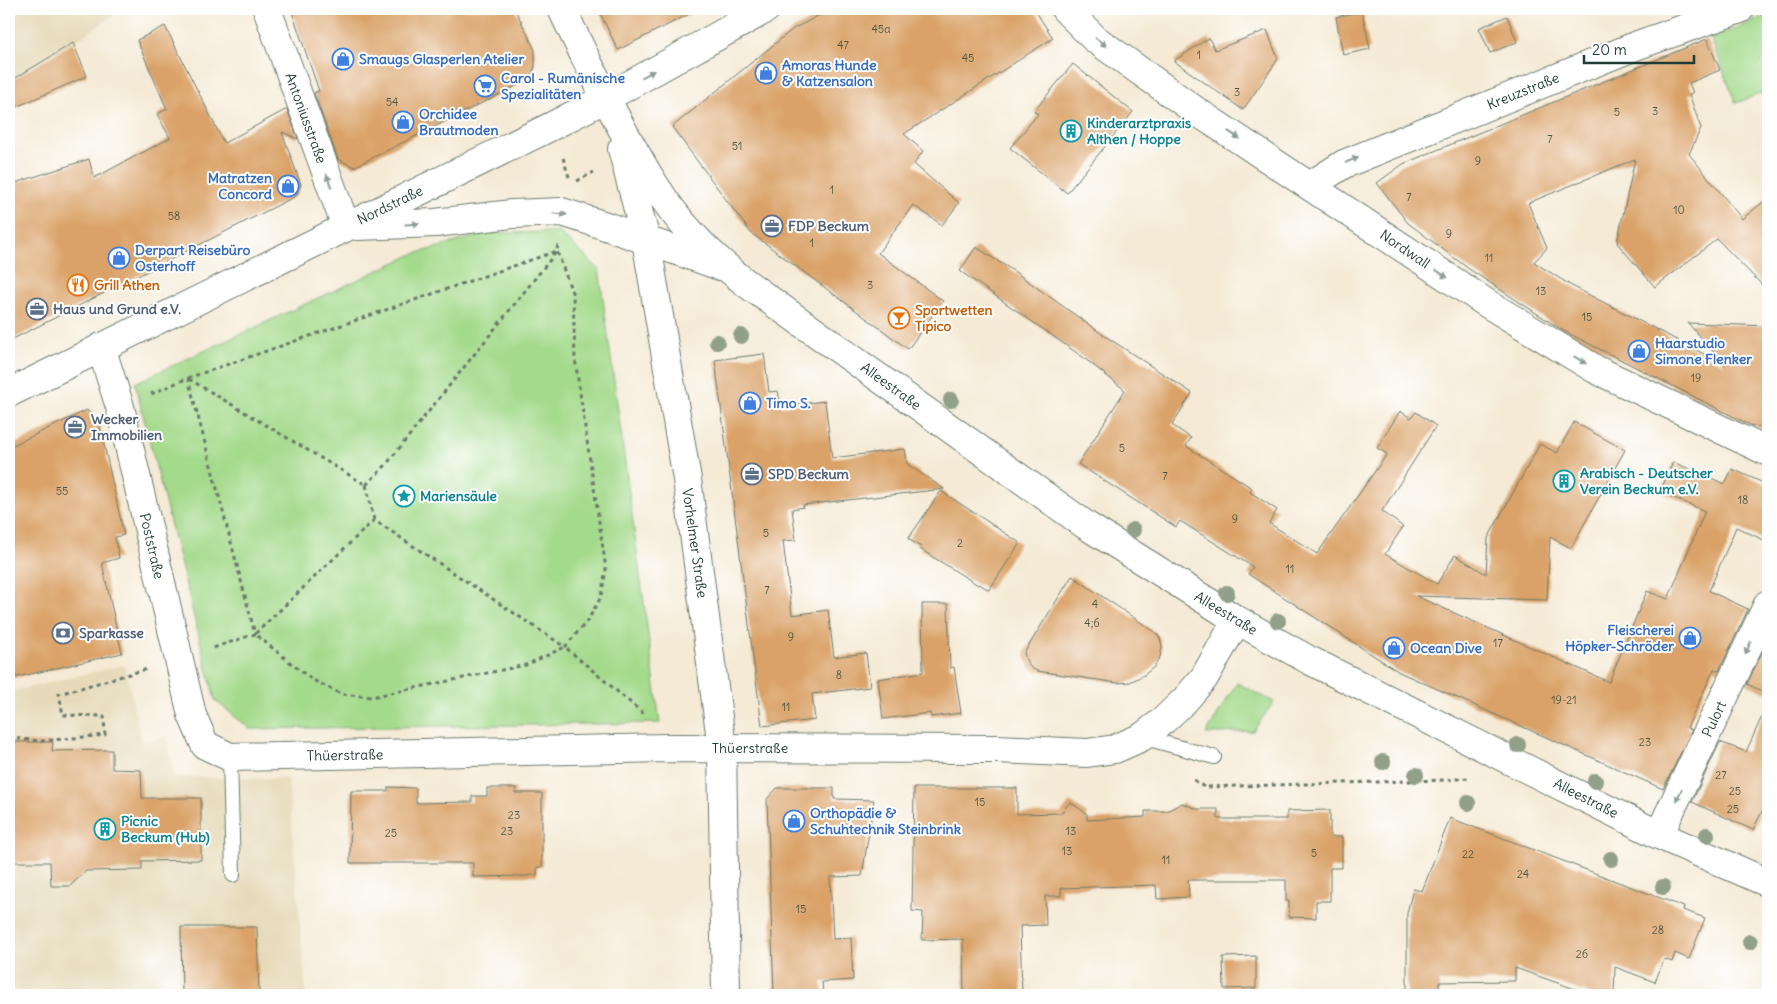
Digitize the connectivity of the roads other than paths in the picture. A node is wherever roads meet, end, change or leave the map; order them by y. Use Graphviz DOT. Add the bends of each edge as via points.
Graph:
graph roads {
  1 [pos="267,9"];
  2 [pos="562,9"];
  3 [pos="766,9"];
  4 [pos="1065,9"];
  5 [pos="1740,9"];
  6 [pos="606,98"];
  7 [pos="1311,186"];
  8 [pos="346,227"];
  9 [pos="646,240"];
  10 [pos="728,269"];
  11 [pos="101,347"];
  12 [pos="9,392"];
  13 [pos="1768,452"];
  14 [pos="1768,604"];
  15 [pos="1237,620"];
  16 [pos="1142,737"];
  17 [pos="205,745"];
  18 [pos="722,748"];
  19 [pos="230,757"];
  20 [pos="1214,757"];
  21 [pos="1659,835"];
  22 [pos="233,876"];
  23 [pos="1768,883"];
  24 [pos="726,995"];
  8 -- 1 [label="street, Antoniusstraße, one-way"];
  2 -- 6 [label="street"];
  6 -- 3 [label="street, Nordstraße, one-way"];
  4 -- 7 [label="street, Nordwall, one-way" via="1095,39 1196,111"];
  7 -- 5 [label="street, Kreuzstraße, one-way" via="1344,164 1638,45"];
  6 -- 8 [label="street, Nordstraße"];
  6 -- 9 [label="street, Vorhelmer Straße"];
  6 -- 10 [label="street, Alleestraße" via="658,191 691,233"];
  7 -- 13 [label="street, Nordwall, one-way" via="1488,304 1595,369"];
  8 -- 9 [label="street, Alleestraße, one-way" via="562,212"];
  8 -- 11 [label="street, Nordstraße"];
  9 -- 10 [label="street, Alleestraße"];
  9 -- 18 [label="street, Vorhelmer Straße" via="687,479"];
  10 -- 15 [label="street, Alleestraße" via="1087,526"];
  11 -- 12 [label="street, Nordstraße"];
  11 -- 17 [label="street, Poststraße" via="120,407 192,716"];
  14 -- 21 [label="street, Pulort, one-way"];
  15 -- 16 [label="street, Thüerstraße" via="1204,678 1164,720"];
  15 -- 21 [label="street, Alleestraße" via="1310,660"];
  16 -- 18 [label="street, Thüerstraße" via="1115,749 1087,753 997,749"];
  16 -- 20 [label="lane"];
  17 -- 19 [label="street, Thüerstraße"];
  18 -- 19 [label="street, Thüerstraße"];
  18 -- 24 [label="street, Vorhelmer Straße"];
  19 -- 22 [label="lane"];
  21 -- 23 [label="street, Alleestraße"];
}
